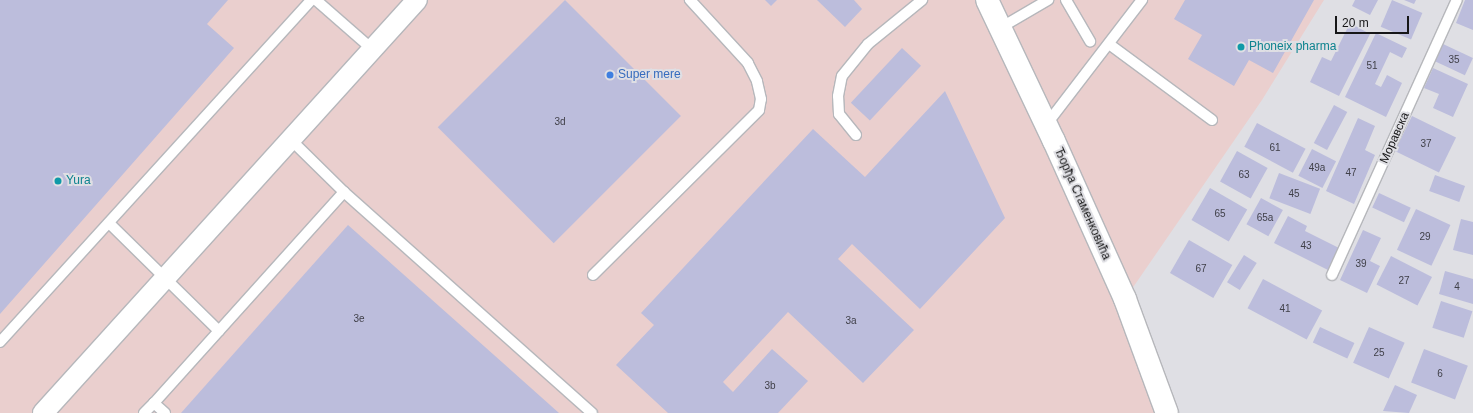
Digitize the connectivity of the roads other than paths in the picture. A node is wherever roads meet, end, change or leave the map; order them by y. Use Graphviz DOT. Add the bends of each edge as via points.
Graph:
graph roads {
  1 [pos="311,0"];
  2 [pos="316,0"];
  3 [pos="417,0"];
  4 [pos="690,0"];
  5 [pos="922,0"];
  6 [pos="987,0"];
  7 [pos="1048,0"];
  8 [pos="1066,0"];
  9 [pos="1142,0"];
  10 [pos="1457,0"];
  11 [pos="1000,28"];
  12 [pos="1090,41"];
  13 [pos="1109,44"];
  14 [pos="372,49"];
  15 [pos="1212,120"];
  16 [pos="1046,125"];
  17 [pos="856,135"];
  18 [pos="291,140"];
  19 [pos="344,192"];
  20 [pos="109,223"];
  21 [pos="593,275"];
  22 [pos="1332,275"];
  23 [pos="165,278"];
  24 [pos="219,331"];
  25 [pos="0,342"];
  26 [pos="154,403"];
  27 [pos="43,413"];
  28 [pos="144,413"];
  29 [pos="165,413"];
  30 [pos="592,413"];
  31 [pos="1167,413"];
  1 -- 20 [label="lane"];
  2 -- 14 [label="lane"];
  3 -- 14 [label="street"];
  4 -- 21 [label="lane" via="748,63 758,81 761,99 759,110"];
  5 -- 17 [label="lane" via="868,44 842,76 838,96 839,114"];
  6 -- 11 [label="street, Ђорђа Стаменковића"];
  7 -- 11 [label="lane"];
  8 -- 12 [label="lane"];
  9 -- 13 [label="lane"];
  10 -- 22 [label="lane, Моравска"];
  11 -- 16 [label="street, Ђорђа Стаменковића"];
  13 -- 15 [label="lane"];
  13 -- 16 [label="lane"];
  14 -- 18 [label="street"];
  16 -- 31 [label="street, Ђорђа Стаменковића" via="1125,299"];
  18 -- 19 [label="lane"];
  18 -- 23 [label="street"];
  19 -- 24 [label="lane"];
  19 -- 30 [label="lane"];
  20 -- 23 [label="lane"];
  20 -- 25 [label="lane"];
  23 -- 24 [label="lane"];
  23 -- 27 [label="street"];
  24 -- 26 [label="lane"];
  26 -- 28 [label="lane"];
  26 -- 29 [label="lane"];
}
